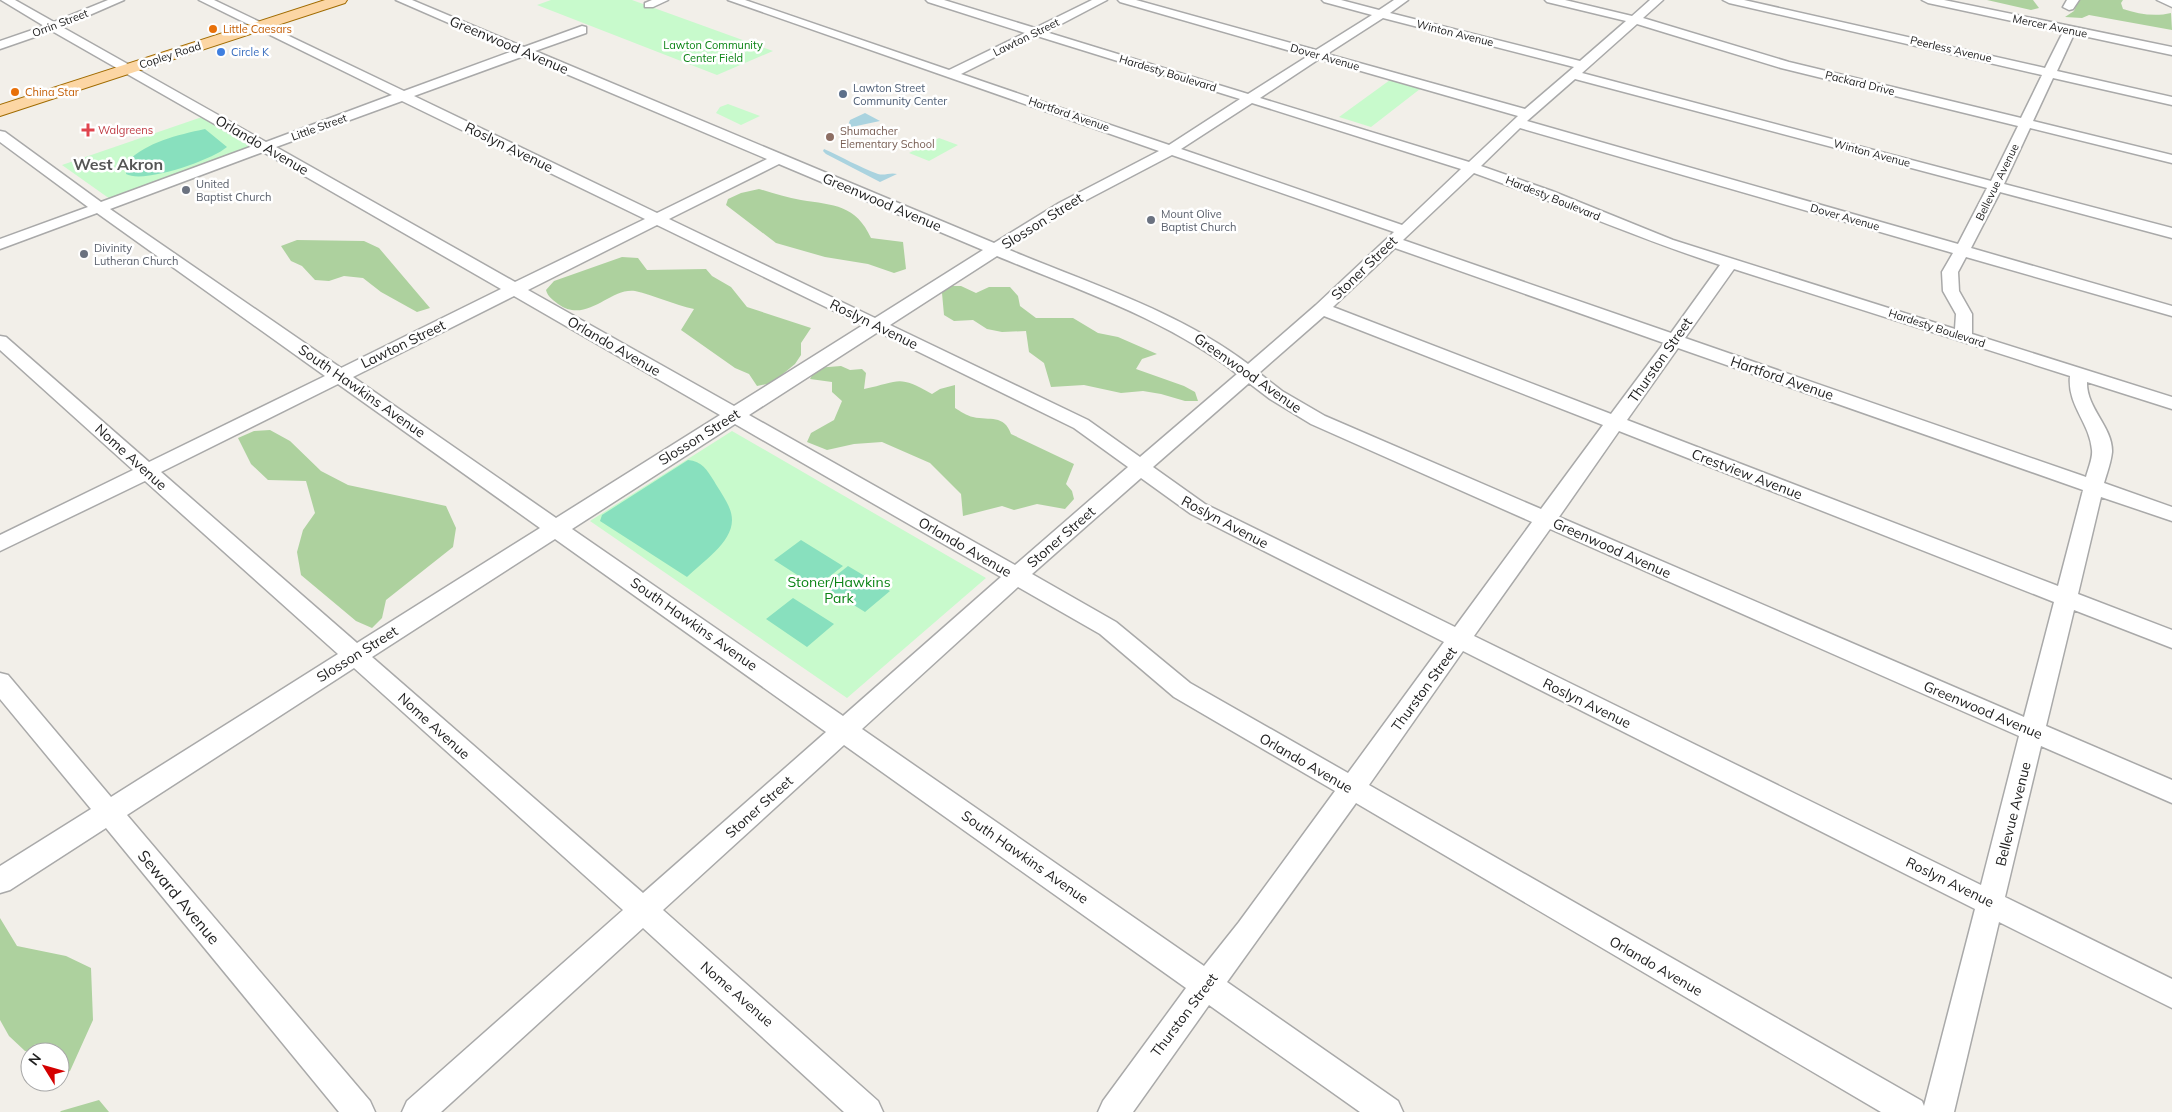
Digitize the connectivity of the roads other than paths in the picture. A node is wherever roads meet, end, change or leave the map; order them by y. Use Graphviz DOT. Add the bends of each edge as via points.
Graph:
graph roads {
  1 [pos="7,0"];
  2 [pos="118,0"];
  3 [pos="205,0"];
  4 [pos="340,0"];
  5 [pos="402,0"];
  6 [pos="662,0"];
  7 [pos="734,0"];
  8 [pos="932,0"];
  9 [pos="1101,0"];
  10 [pos="1124,0"];
  11 [pos="1328,0"];
  12 [pos="1402,0"];
  13 [pos="1551,0"];
  14 [pos="1657,0"];
  15 [pos="1729,0"];
  16 [pos="1928,0"];
  17 [pos="2163,0"];
  18 [pos="2172,4"];
  19 [pos="649,5"];
  20 [pos="1381,14"];
  21 [pos="1635,20"];
  22 [pos="54,26"];
  23 [pos="259,26"];
  24 [pos="582,30"];
  25 [pos="2070,30"];
  26 [pos="1036,32"];
  27 [pos="0,45"];
  28 [pos="524,51"];
  29 [pos="2172,51"];
  30 [pos="1318,55"];
  31 [pos="129,69"];
  32 [pos="1577,70"];
  33 [pos="2050,72"];
  34 [pos="952,74"];
  35 [pos="404,96"];
  36 [pos="1251,98"];
  37 [pos="2172,101"];
  38 [pos="0,111"];
  39 [pos="1523,118"];
  40 [pos="2025,123"];
  41 [pos="0,135"];
  42 [pos="264,147"];
  43 [pos="1172,150"];
  44 [pos="780,158"];
  45 [pos="2172,158"];
  46 [pos="1471,167"];
  47 [pos="1995,186"];
  48 [pos="100,207"];
  49 [pos="658,219"];
  50 [pos="2172,233"];
  51 [pos="1398,236"];
  52 [pos="0,244"];
  53 [pos="995,250"];
  54 [pos="1961,251"];
  55 [pos="1730,263"];
  56 [pos="514,290"];
  57 [pos="1322,309"];
  58 [pos="2172,311"];
  59 [pos="875,325"];
  60 [pos="1963,337"];
  61 [pos="0,340"];
  62 [pos="1675,340"];
  63 [pos="1248,372"];
  64 [pos="2079,374"];
  65 [pos="339,376"];
  66 [pos="2172,403"];
  67 [pos="734,415"];
  68 [pos="1616,423"];
  69 [pos="1141,467"];
  70 [pos="147,471"];
  71 [pos="2095,488"];
  72 [pos="2172,514"];
  73 [pos="1546,519"];
  74 [pos="557,528"];
  75 [pos="0,544"];
  76 [pos="1016,576"];
  77 [pos="2066,598"];
  78 [pos="1460,639"];
  79 [pos="2172,639"];
  80 [pos="355,655"];
  81 [pos="0,682"];
  82 [pos="846,730"];
  83 [pos="2034,732"];
  84 [pos="1351,788"];
  85 [pos="2172,792"];
  86 [pos="108,812"];
  87 [pos="0,881"];
  88 [pos="1991,902"];
  89 [pos="643,910"];
  90 [pos="1206,985"];
  91 [pos="2172,994"];
  92 [pos="359,1112"];
  93 [pos="418,1112"];
  94 [pos="867,1112"];
  95 [pos="1114,1112"];
  96 [pos="1387,1112"];
  97 [pos="1910,1112"];
  98 [pos="1938,1112"];
  1 -- 22 [label="street, Orlando Avenue"];
  2 -- 22 [label="street, Orrin Street"];
  3 -- 23 [label="street, Roslyn Avenue"];
  4 -- 23 [label="main road, Copley Road"];
  5 -- 28 [label="street, Greenwood Avenue"];
  6 -- 19 [label="street"];
  7 -- 34 [label="street, Hartford Avenue"];
  8 -- 26 [label="street, Hardesty Boulevard"];
  9 -- 26 [label="street, Lawton Street"];
  10 -- 30 [label="street, Dover Avenue"];
  11 -- 20 [label="street, Winton Avenue"];
  12 -- 20 [label="street, Slosson Street"];
  13 -- 21 [label="street, Packard Drive"];
  14 -- 21 [label="street, Stoner Street"];
  15 -- 33 [label="street, Peerless Avenue"];
  16 -- 25 [label="street, Mercer Avenue"];
  17 -- 18 [label="street"];
  20 -- 30 [label="street, Slosson Street"];
  20 -- 32 [label="street, Winton Avenue"];
  21 -- 32 [label="street, Stoner Street"];
  21 -- 40 [label="street, Packard Drive" via="1785,65"];
  22 -- 27 [label="street, Orrin Street"];
  22 -- 31 [label="street, Orlando Avenue"];
  23 -- 31 [label="main road, Copley Road"];
  23 -- 35 [label="street, Roslyn Avenue"];
  24 -- 28 [label="street, Little Street"];
  25 -- 29 [label="street, Mercer Avenue"];
  25 -- 33 [label="street, Bellevue Avenue"];
  26 -- 34 [label="street, Lawton Street"];
  26 -- 36 [label="street, Hardesty Boulevard"];
  28 -- 35 [label="street, Little Street"];
  28 -- 44 [label="street, Greenwood Avenue"];
  30 -- 36 [label="street, Slosson Street"];
  30 -- 39 [label="street, Dover Avenue"];
  31 -- 38 [label="main road, Copley Road"];
  31 -- 42 [label="street, Orlando Avenue"];
  32 -- 39 [label="street, Stoner Street"];
  32 -- 47 [label="street, Winton Avenue"];
  33 -- 37 [label="street, Peerless Avenue"];
  33 -- 40 [label="street, Bellevue Avenue"];
  34 -- 43 [label="street, Hartford Avenue"];
  35 -- 42 [label="street, Little Street"];
  35 -- 49 [label="street, Roslyn Avenue"];
  36 -- 43 [label="street, Slosson Street"];
  36 -- 46 [label="street, Hardesty Boulevard"];
  39 -- 46 [label="street, Stoner Street"];
  39 -- 54 [label="street, Dover Avenue"];
  40 -- 45 [label="street, Packard Drive"];
  40 -- 47 [label="street, Bellevue Avenue"];
  41 -- 48 [label="street, South Hawkins Avenue"];
  42 -- 48 [label="street, Little Street"];
  42 -- 56 [label="street, Orlando Avenue"];
  43 -- 51 [label="street, Hartford Avenue"];
  43 -- 53 [label="street, Slosson Street" via="1136,171 1071,201"];
  44 -- 49 [label="street, Lawton Street"];
  44 -- 53 [label="street, Greenwood Avenue"];
  46 -- 51 [label="street, Stoner Street"];
  46 -- 55 [label="street, Hardesty Boulevard" via="1633,230"];
  47 -- 50 [label="street, Winton Avenue"];
  47 -- 54 [label="street, Bellevue Avenue"];
  48 -- 52 [label="street, Little Street"];
  48 -- 65 [label="street, South Hawkins Avenue"];
  49 -- 56 [label="street, Lawton Street"];
  49 -- 59 [label="street, Roslyn Avenue"];
  51 -- 57 [label="street, Stoner Street"];
  51 -- 62 [label="street, Hartford Avenue"];
  53 -- 59 [label="street, Slosson Street"];
  53 -- 63 [label="street, Greenwood Avenue" via="1192,334"];
  54 -- 58 [label="street, Dover Avenue"];
  54 -- 60 [label="street, Bellevue Avenue" via="1950,272 1950,285 1964,314"];
  55 -- 60 [label="street, Hardesty Boulevard"];
  55 -- 62 [label="street, Thurston Street"];
  56 -- 65 [label="street, Lawton Street"];
  56 -- 67 [label="street, Orlando Avenue"];
  57 -- 63 [label="street, Stoner Street"];
  57 -- 68 [label="street, Crestview Avenue"];
  59 -- 67 [label="street, Slosson Street"];
  59 -- 69 [label="street, Roslyn Avenue" via="1081,424 1105,438"];
  60 -- 64 [label="street, Hardesty Boulevard"];
  61 -- 70 [label="street, Nome Avenue"];
  62 -- 68 [label="street, Thurston Street"];
  62 -- 71 [label="street, Hartford Avenue"];
  63 -- 69 [label="street, Stoner Street"];
  63 -- 73 [label="street, Greenwood Avenue" via="1276,395 1318,420"];
  64 -- 66 [label="street, Hardesty Boulevard"];
  64 -- 71 [label="street, Bellevue Avenue" via="2078,397 2101,440"];
  65 -- 70 [label="street, Lawton Street"];
  65 -- 74 [label="street, South Hawkins Avenue"];
  67 -- 74 [label="street, Slosson Street"];
  67 -- 76 [label="street, Orlando Avenue"];
  68 -- 73 [label="street, Thurston Street"];
  68 -- 77 [label="street, Crestview Avenue"];
  69 -- 76 [label="street, Stoner Street"];
  69 -- 78 [label="street, Roslyn Avenue" via="1171,493 1198,509"];
  70 -- 75 [label="street, Lawton Street"];
  70 -- 80 [label="street, Nome Avenue"];
  71 -- 72 [label="street, Hartford Avenue"];
  71 -- 77 [label="street, Bellevue Avenue"];
  73 -- 78 [label="street, Thurston Street"];
  73 -- 83 [label="street, Greenwood Avenue"];
  74 -- 80 [label="street, Slosson Street"];
  74 -- 82 [label="street, South Hawkins Avenue"];
  76 -- 82 [label="street, Stoner Street"];
  76 -- 84 [label="street, Orlando Avenue" via="1108,628 1182,690"];
  77 -- 79 [label="street, Crestview Avenue"];
  77 -- 83 [label="street, Bellevue Avenue"];
  78 -- 84 [label="street, Thurston Street"];
  78 -- 88 [label="street, Roslyn Avenue"];
  80 -- 86 [label="street, Slosson Street"];
  80 -- 89 [label="street, Nome Avenue"];
  81 -- 86 [label="street, Seward Avenue"];
  82 -- 89 [label="street, Stoner Street"];
  82 -- 90 [label="street, South Hawkins Avenue"];
  83 -- 85 [label="street, Greenwood Avenue"];
  83 -- 88 [label="street, Bellevue Avenue"];
  84 -- 90 [label="street, Thurston Street" via="1249,931"];
  84 -- 97 [label="street, Orlando Avenue"];
  86 -- 87 [label="street, Slosson Street"];
  86 -- 92 [label="street, Seward Avenue"];
  88 -- 91 [label="street, Roslyn Avenue"];
  88 -- 98 [label="street, Bellevue Avenue"];
  89 -- 93 [label="street, Stoner Street"];
  89 -- 94 [label="street, Nome Avenue"];
  90 -- 95 [label="street, Thurston Street"];
  90 -- 96 [label="street, South Hawkins Avenue"];
}
